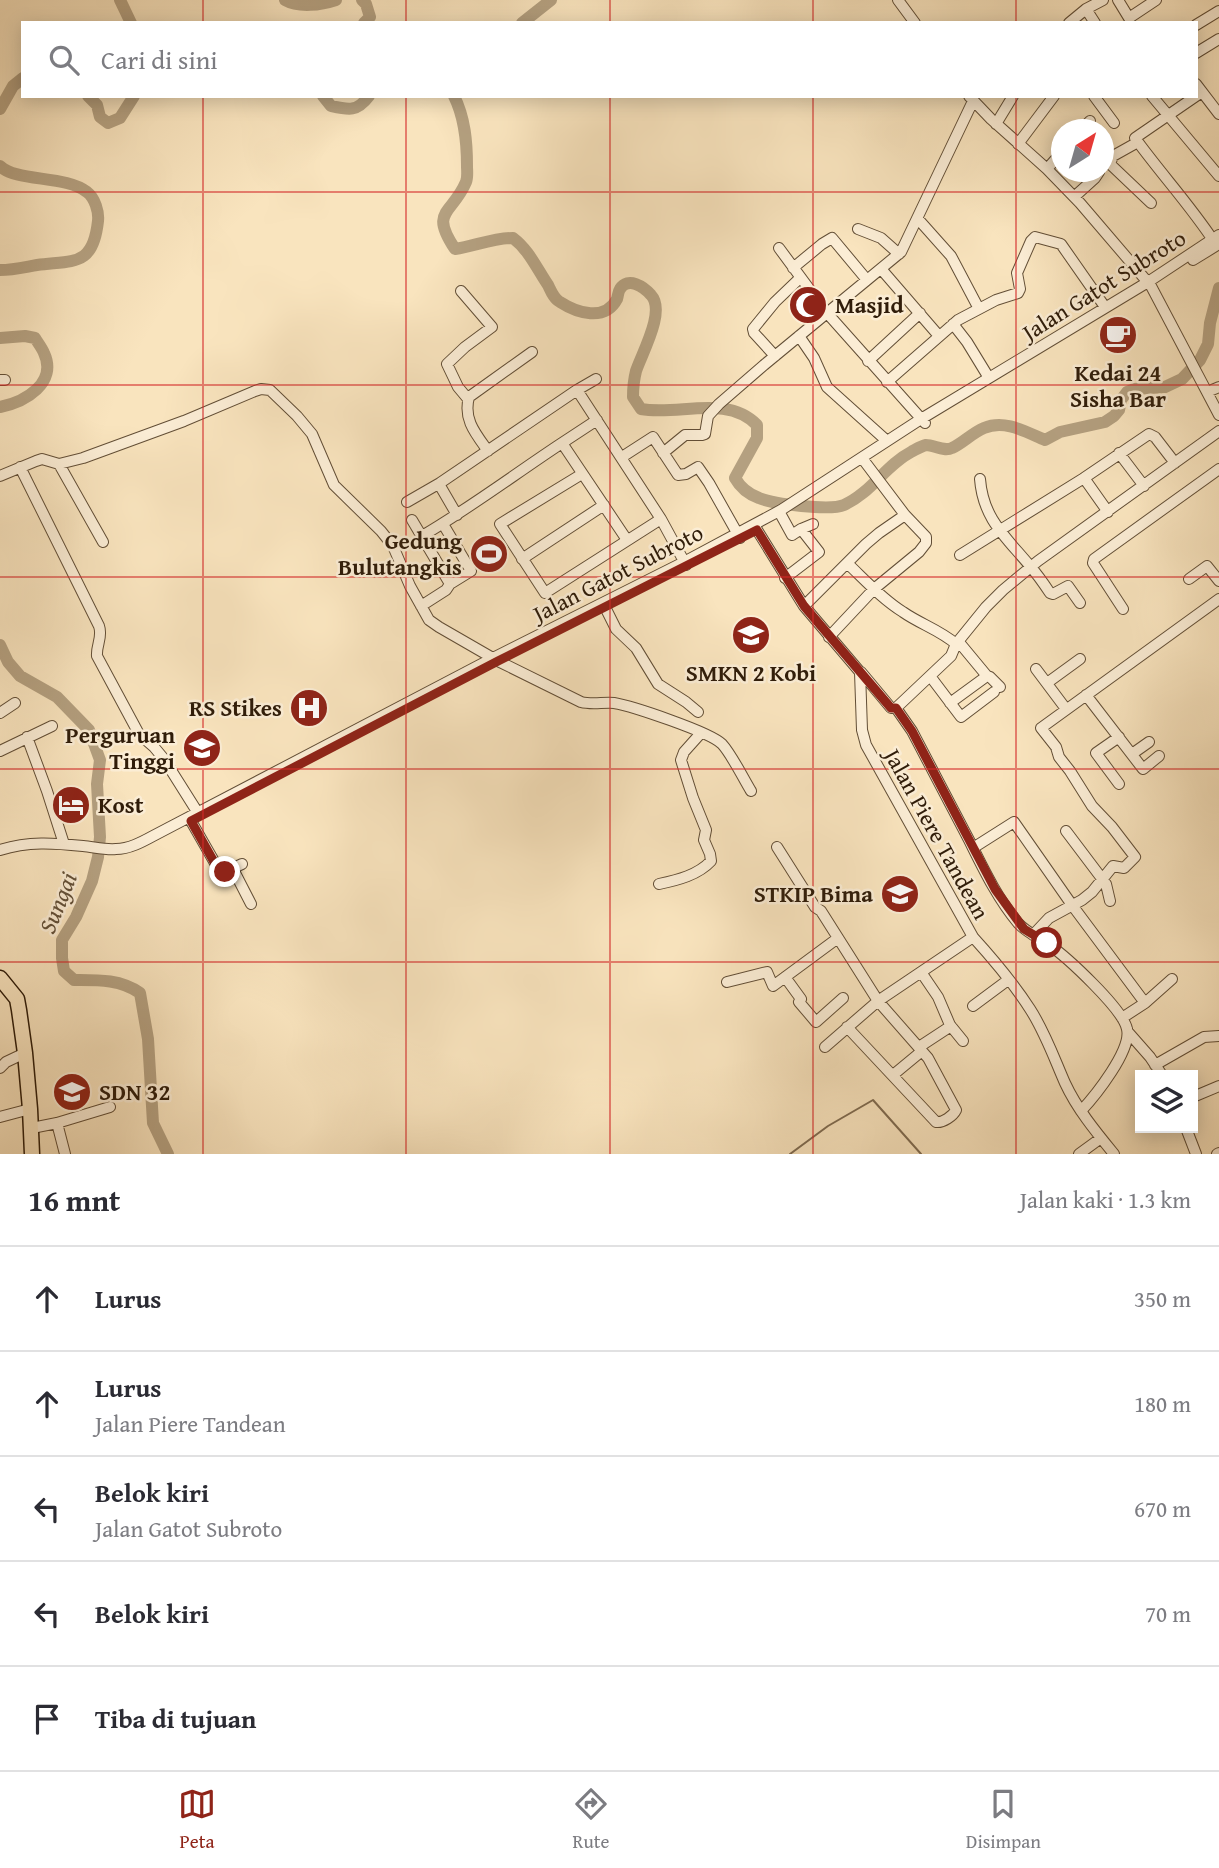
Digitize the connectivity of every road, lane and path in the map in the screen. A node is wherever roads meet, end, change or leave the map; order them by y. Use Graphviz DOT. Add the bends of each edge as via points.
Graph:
graph roads {
  1 [pos="898,0"];
  2 [pos="1103,0"];
  3 [pos="1118,0"];
  4 [pos="1156,0"];
  5 [pos="1086,9"];
  6 [pos="1219,11"];
  7 [pos="914,21"];
  8 [pos="1071,21"];
  9 [pos="1094,21"];
  10 [pos="1198,24"];
  11 [pos="1219,39"];
  12 [pos="1198,52"];
  13 [pos="1199,88"];
  14 [pos="1012,98"];
  15 [pos="1052,98"];
  16 [pos="1095,98"];
  17 [pos="1154,98"];
  18 [pos="1188,98"];
  19 [pos="971,99"];
  20 [pos="1219,114"];
  21 [pos="1169,116"];
  22 [pos="1111,119"];
  23 [pos="996,124"];
  24 [pos="1138,142"];
  25 [pos="1018,144"];
  26 [pos="1219,154"];
  27 [pos="1114,155"];
  28 [pos="1208,161"];
  29 [pos="1051,164"];
  30 [pos="1047,169"];
  31 [pos="1114,169"];
  32 [pos="1219,176"];
  33 [pos="1091,182"];
  34 [pos="1074,197"];
  35 [pos="1151,203"];
  36 [pos="918,219"];
  37 [pos="858,229"];
  38 [pos="1217,241"];
  39 [pos="779,248"];
  40 [pos="899,254"];
  41 [pos="793,268"];
  42 [pos="882,270"];
  43 [pos="800,278"];
  44 [pos="867,280"];
  45 [pos="1149,284"];
  46 [pos="461,291"];
  47 [pos="1105,307"];
  48 [pos="979,309"];
  49 [pos="827,313"];
  50 [pos="920,313"];
  51 [pos="953,324"];
  52 [pos="799,336"];
  53 [pos="939,336"];
  54 [pos="532,352"];
  55 [pos="775,356"];
  56 [pos="868,360"];
  57 [pos="1020,362"];
  58 [pos="989,378"];
  59 [pos="596,379"];
  60 [pos="887,382"];
  61 [pos="1219,387"];
  62 [pos="577,390"];
  63 [pos="1207,392"];
  64 [pos="468,399"];
  65 [pos="1219,415"];
  66 [pos="597,420"];
  67 [pos="923,421"];
  68 [pos="1219,431"];
  69 [pos="887,441"];
  70 [pos="562,443"];
  71 [pos="488,451"];
  72 [pos="663,453"];
  73 [pos="1119,453"];
  74 [pos="622,457"];
  75 [pos="1175,463"];
  76 [pos="59,464"];
  77 [pos="867,465"];
  78 [pos="20,467"];
  79 [pos="1219,469"];
  80 [pos="582,474"];
  81 [pos="0,475"];
  82 [pos="1084,478"];
  83 [pos="980,480"];
  84 [pos="439,484"];
  85 [pos="1144,486"];
  86 [pos="407,502"];
  87 [pos="797,503"];
  88 [pos="604,505"];
  89 [pos="1108,512"];
  90 [pos="782,513"];
  91 [pos="457,515"];
  92 [pos="905,515"];
  93 [pos="661,519"];
  94 [pos="412,520"];
  95 [pos="443,524"];
  96 [pos="813,524"];
  97 [pos="755,528"];
  98 [pos="801,529"];
  99 [pos="998,530"];
  100 [pos="422,536"];
  101 [pos="738,536"];
  102 [pos="627,540"];
  103 [pos="103,542"];
  104 [pos="960,555"];
  105 [pos="522,559"];
  106 [pos="685,563"];
  107 [pos="847,563"];
  108 [pos="1031,567"];
  109 [pos="785,578"];
  110 [pos="1189,579"];
  111 [pos="1219,582"];
  112 [pos="450,584"];
  113 [pos="874,589"];
  114 [pos="1219,599"];
  115 [pos="1080,603"];
  116 [pos="421,606"];
  117 [pos="804,606"];
  118 [pos="605,607"];
  119 [pos="1123,609"];
  120 [pos="829,637"];
  121 [pos="957,643"];
  122 [pos="496,659"];
  123 [pos="1080,659"];
  124 [pos="1036,669"];
  125 [pos="860,672"];
  126 [pos="930,676"];
  127 [pos="987,676"];
  128 [pos="1047,683"];
  129 [pos="1086,695"];
  130 [pos="15,703"];
  131 [pos="950,703"];
  132 [pos="896,708"];
  133 [pos="1066,709"];
  134 [pos="698,712"];
  135 [pos="0,713"];
  136 [pos="52,726"];
  137 [pos="701,733"];
  138 [pos="27,737"];
  139 [pos="1119,737"];
  140 [pos="1149,742"];
  141 [pos="0,751"];
  142 [pos="1132,754"];
  143 [pos="1158,757"];
  144 [pos="1119,784"];
  145 [pos="751,791"];
  146 [pos="195,817"];
  147 [pos="1066,831"];
  148 [pos="64,844"];
  149 [pos="777,847"];
  150 [pos="973,848"];
  151 [pos="83,849"];
  152 [pos="0,850"];
  153 [pos="0,856"];
  154 [pos="1103,880"];
  155 [pos="659,884"];
  156 [pos="1110,901"];
  157 [pos="251,904"];
  158 [pos="1072,905"];
  159 [pos="1033,935"];
  160 [pos="973,937"];
  161 [pos="838,938"];
  162 [pos="921,972"];
  163 [pos="785,977"];
  164 [pos="0,978"];
  165 [pos="1172,979"];
  166 [pos="1008,980"];
  167 [pos="727,982"];
  168 [pos="843,998"];
  169 [pos="878,1001"];
  170 [pos="1145,1003"];
  171 [pos="973,1006"];
  172 [pos="1122,1018"];
  173 [pos="951,1026"];
  174 [pos="847,1027"];
  175 [pos="1128,1032"];
  176 [pos="1219,1036"];
  177 [pos="963,1041"];
  178 [pos="825,1047"];
  179 [pos="921,1049"];
  180 [pos="25,1053"];
  181 [pos="1155,1065"];
  182 [pos="0,1068"];
  183 [pos="1158,1070"];
  184 [pos="893,1075"];
  185 [pos="1219,1086"];
  186 [pos="1198,1095"];
  187 [pos="110,1107"];
  188 [pos="30,1110"];
  189 [pos="1081,1111"];
  190 [pos="1,1117"];
  191 [pos="57,1123"];
  192 [pos="32,1128"];
  193 [pos="1188,1133"];
  194 [pos="1101,1138"];
  195 [pos="32,1154"];
  196 [pos="65,1154"];
  197 [pos="1079,1154"];
  198 [pos="1114,1154"];
  199 [pos="1196,1154"];
  1 -- 7 [label="street"];
  2 -- 5 [label="street"];
  3 -- 4 [label="street" via="1129,18"];
  5 -- 8 [label="street"];
  5 -- 9 [label="street"];
  6 -- 10 [label="street"];
  11 -- 12 [label="street"];
  13 -- 20 [label="street"];
  14 -- 23 [label="street"];
  15 -- 25 [label="street"];
  16 -- 22 [label="street"];
  17 -- 21 [label="street"];
  18 -- 21 [label="street"];
  19 -- 23 [label="street"];
  19 -- 36 [label="street"];
  21 -- 24 [label="street" via="1135,138"];
  21 -- 28 [label="street"];
  23 -- 25 [label="street"];
  24 -- 27 [label="street"];
  24 -- 38 [label="street"];
  25 -- 30 [label="street"];
  26 -- 28 [label="street"];
  28 -- 32 [label="street"];
  29 -- 30 [label="street"];
  30 -- 34 [label="street"];
  31 -- 35 [label="street"];
  33 -- 34 [label="street"];
  34 -- 45 [label="street"];
  36 -- 40 [label="street"];
  36 -- 48 [label="street" via="951,256"];
  37 -- 40 [label="street" via="881,238"];
  38 -- 45 [label="street, Jalan Gatot Subroto"];
  39 -- 41 [label="street"];
  40 -- 42 [label="street"];
  41 -- 43 [label="street"];
  41 -- 44 [label="street" via="832,239"];
  42 -- 44 [label="street"];
  42 -- 50 [label="street"];
  43 -- 49 [label="street"];
  43 -- 55 [label="street" via="753,329"];
  44 -- 49 [label="street"];
  45 -- 47 [label="street, Jalan Gatot Subroto"];
  45 -- 57 [label="street, Jalan Gatot Subroto"];
  45 -- 63 [label="street"];
  46 -- 64 [label="street" via="492,327 447,364"];
  47 -- 48 [label="street" via="1063,247 1037,237 1017,273 1018,293"];
  47 -- 57 [label="street, Jalan Gatot Subroto"];
  48 -- 51 [label="street"];
  49 -- 52 [label="street"];
  49 -- 56 [label="street"];
  50 -- 53 [label="street"];
  50 -- 56 [label="street"];
  51 -- 53 [label="street"];
  51 -- 58 [label="street"];
  52 -- 55 [label="street"];
  52 -- 69 [label="street" via="827,387"];
  53 -- 60 [label="street"];
  54 -- 64 [label="street"];
  55 -- 72 [label="street" via="708,416 705,434 685,435"];
  56 -- 60 [label="street"];
  57 -- 58 [label="street, Jalan Gatot Subroto"];
  57 -- 67 [label="street, Jalan Gatot Subroto"];
  58 -- 67 [label="street, Jalan Gatot Subroto"];
  59 -- 62 [label="street"];
  60 -- 67 [label="street"];
  61 -- 63 [label="street"];
  62 -- 66 [label="street"];
  62 -- 71 [label="street"];
  63 -- 65 [label="street"];
  64 -- 71 [label="street" via="472,430"];
  66 -- 70 [label="street"];
  66 -- 74 [label="street"];
  67 -- 69 [label="street, Jalan Gatot Subroto"];
  67 -- 77 [label="street, Jalan Gatot Subroto"];
  68 -- 75 [label="street"];
  69 -- 87 [label="street, Jalan Gatot Subroto"];
  70 -- 80 [label="street"];
  70 -- 91 [label="street"];
  71 -- 84 [label="street"];
  72 -- 74 [label="street" via="653,437"];
  72 -- 101 [label="street" via="678,475 695,467 700,470"];
  73 -- 75 [label="street" via="1150,433"];
  73 -- 82 [label="street"];
  73 -- 85 [label="street"];
  74 -- 93 [label="street"];
  75 -- 85 [label="street"];
  76 -- 78 [label="street" via="42,459"];
  76 -- 103 [label="street"];
  76 -- 116 [label="street" via="255,391 270,390 312,433 334,485 393,546"];
  77 -- 87 [label="street, Jalan Gatot Subroto"];
  77 -- 92 [label="street"];
  78 -- 81 [label="street"];
  78 -- 146 [label="street" via="99,626 97,656 139,734 159,753"];
  79 -- 119 [label="street" via="1094,559 1096,570"];
  80 -- 88 [label="street"];
  80 -- 105 [label="street" via="500,524"];
  82 -- 89 [label="street"];
  82 -- 99 [label="street"];
  83 -- 99 [label="street" via="984,505"];
  84 -- 86 [label="street"];
  84 -- 91 [label="street"];
  85 -- 89 [label="street"];
  87 -- 90 [label="street, Jalan Gatot Subroto"];
  88 -- 102 [label="street"];
  88 -- 105 [label="street"];
  89 -- 108 [label="street"];
  90 -- 97 [label="street, Jalan Gatot Subroto"];
  90 -- 98 [label="street" via="792,535"];
  91 -- 95 [label="street"];
  92 -- 107 [label="street"];
  92 -- 113 [label="street" via="926,537 926,543"];
  93 -- 102 [label="street"];
  93 -- 106 [label="street"];
  94 -- 100 [label="street"];
  95 -- 100 [label="street"];
  95 -- 112 [label="street" via="471,571"];
  96 -- 98 [label="street"];
  97 -- 101 [label="street, Jalan Gatot Subroto"];
  97 -- 109 [label="street"];
  98 -- 109 [label="street" via="819,552"];
  99 -- 104 [label="street"];
  99 -- 108 [label="street"];
  100 -- 112 [label="street"];
  101 -- 106 [label="street, Jalan Gatot Subroto"];
  102 -- 105 [label="street" via="545,593"];
  106 -- 118 [label="street, Jalan Gatot Subroto"];
  106 -- 122 [label="street, Jalan Gatot Subroto"];
  107 -- 113 [label="street"];
  107 -- 117 [label="street"];
  108 -- 115 [label="street" via="1053,594 1068,586"];
  108 -- 121 [label="street" via="986,607"];
  109 -- 117 [label="street"];
  110 -- 111 [label="street" via="1207,565"];
  112 -- 116 [label="street"];
  113 -- 120 [label="street"];
  113 -- 121 [label="street"];
  114 -- 129 [label="street"];
  116 -- 122 [label="street" via="429,620"];
  117 -- 120 [label="street"];
  118 -- 122 [label="street, Jalan Gatot Subroto"];
  118 -- 134 [label="street" via="658,684"];
  120 -- 125 [label="street"];
  121 -- 126 [label="street" via="951,656"];
  121 -- 127 [label="street"];
  122 -- 137 [label="street" via="581,702 618,704"];
  122 -- 146 [label="street, Jalan Gatot Subroto"];
  123 -- 128 [label="street"];
  124 -- 128 [label="street"];
  125 -- 132 [label="street" via="891,708"];
  125 -- 160 [label="street, Jalan Piere Tandean" via="866,745"];
  126 -- 131 [label="street"];
  126 -- 132 [label="street"];
  127 -- 131 [label="street"];
  127 -- 131 [label="street" via="997,689 961,717"];
  128 -- 133 [label="street"];
  129 -- 133 [label="street"];
  129 -- 139 [label="street"];
  130 -- 135 [label="street"];
  132 -- 150 [label="street"];
  133 -- 154 [label="street" via="1041,728 1092,806 1135,856 1124,867 1113,866"];
  136 -- 138 [label="street"];
  137 -- 145 [label="street" via="722,744"];
  137 -- 155 [label="street" via="681,760 706,830 704,840 711,860 695,873"];
  138 -- 141 [label="street"];
  138 -- 148 [label="street"];
  139 -- 142 [label="street"];
  139 -- 144 [label="street" via="1096,753"];
  140 -- 142 [label="street"];
  142 -- 143 [label="street" via="1143,769"];
  146 -- 151 [label="street, Jalan Gatot Subroto" via="133,846 111,852"];
  146 -- 157 [label="street" via="219,870 238,866"];
  147 -- 154 [label="street"];
  148 -- 151 [label="street, Jalan Gatot Subroto"];
  148 -- 152 [label="street, Jalan Gatot Subroto" via="21,844"];
  149 -- 161 [label="street"];
  150 -- 158 [label="street" via="1014,822"];
  150 -- 159 [label="street" via="1017,922"];
  151 -- 153 [label="street, Jalan Gatot Subroto" via="40,848"];
  154 -- 156 [label="street"];
  154 -- 158 [label="street"];
  158 -- 159 [label="street" via="1049,918"];
  158 -- 170 [label="street"];
  159 -- 172 [label="street" via="1086,976"];
  160 -- 162 [label="street"];
  160 -- 166 [label="street, Jalan Piere Tandean"];
  161 -- 163 [label="street"];
  161 -- 169 [label="street"];
  162 -- 169 [label="street"];
  162 -- 173 [label="street"];
  163 -- 167 [label="street" via="773,986 767,972"];
  163 -- 168 [label="street" via="816,1022"];
  164 -- 180 [label="highway" via="17,999"];
  165 -- 170 [label="street"];
  166 -- 171 [label="street"];
  166 -- 189 [label="street, Jalan Piere Tandean" via="1030,1010"];
  169 -- 174 [label="street"];
  169 -- 179 [label="street"];
  170 -- 172 [label="street"];
  172 -- 175 [label="street"];
  173 -- 177 [label="street"];
  173 -- 179 [label="street"];
  174 -- 178 [label="street"];
  174 -- 184 [label="street"];
  175 -- 181 [label="street"];
  175 -- 189 [label="street" via="1106,1081"];
  176 -- 181 [label="street" via="1203,1037"];
  179 -- 184 [label="street"];
  179 -- 184 [label="street" via="956,1110 952,1115 936,1122"];
  180 -- 182 [label="street"];
  180 -- 188 [label="highway"];
  181 -- 183 [label="street"];
  185 -- 186 [label="street"];
  187 -- 191 [label="street"];
  188 -- 190 [label="street"];
  188 -- 192 [label="highway"];
  189 -- 194 [label="street, Jalan Piere Tandean"];
  191 -- 192 [label="street"];
  191 -- 196 [label="street"];
  192 -- 195 [label="highway"];
  193 -- 199 [label="street"];
  194 -- 197 [label="street"];
  194 -- 198 [label="street, Jalan Piere Tandean"];
}
